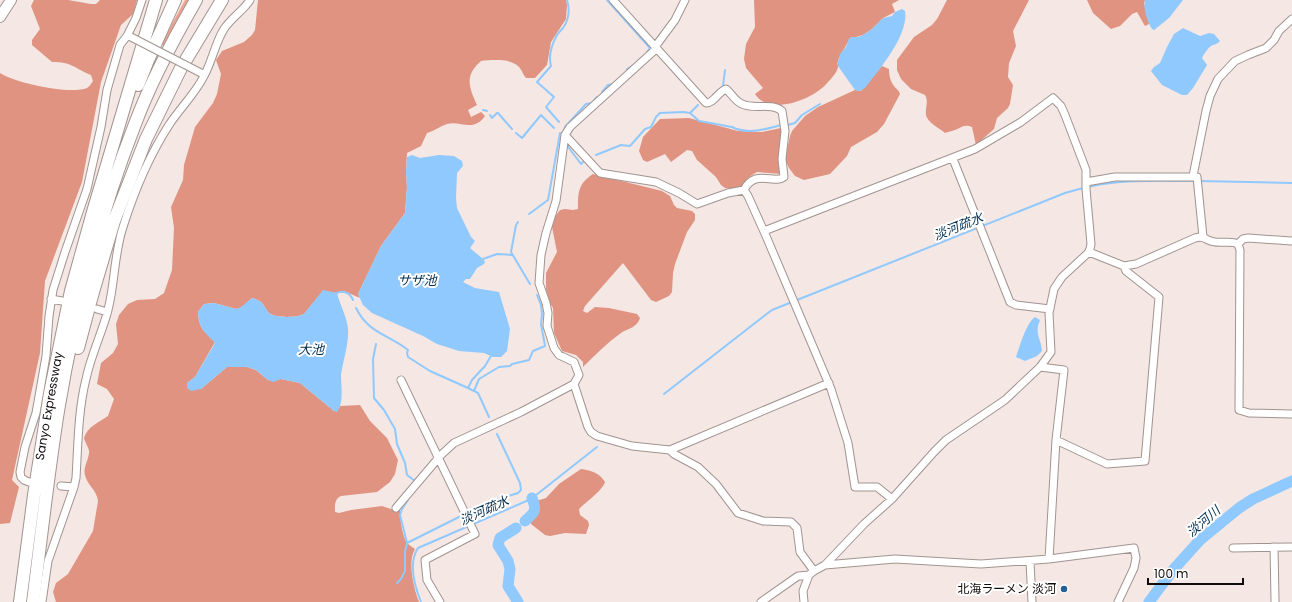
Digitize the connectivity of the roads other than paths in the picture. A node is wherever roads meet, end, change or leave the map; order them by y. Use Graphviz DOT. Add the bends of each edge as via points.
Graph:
graph roads {
  1 [pos="11,0"];
  2 [pos="142,0"];
  3 [pos="156,0"];
  4 [pos="175,0"];
  5 [pos="196,0"];
  6 [pos="222,0"];
  7 [pos="250,0"];
  8 [pos="613,0"];
  9 [pos="685,0"];
  10 [pos="0,17"];
  11 [pos="1292,19"];
  12 [pos="129,37"];
  13 [pos="656,48"];
  14 [pos="203,74"];
  15 [pos="565,134"];
  16 [pos="953,159"];
  17 [pos="1196,180"];
  18 [pos="1086,185"];
  19 [pos="744,190"];
  20 [pos="93,212"];
  21 [pos="764,231"];
  22 [pos="1204,238"];
  23 [pos="1292,241"];
  24 [pos="1238,244"];
  25 [pos="1089,252"];
  26 [pos="1124,266"];
  27 [pos="52,299"];
  28 [pos="62,301"];
  29 [pos="97,309"];
  30 [pos="1050,309"];
  31 [pos="107,312"];
  32 [pos="1040,366"];
  33 [pos="401,380"];
  34 [pos="829,383"];
  35 [pos="574,384"];
  36 [pos="1292,414"];
  37 [pos="1056,440"];
  38 [pos="670,450"];
  39 [pos="52,454"];
  40 [pos="439,458"];
  41 [pos="29,482"];
  42 [pos="61,486"];
  43 [pos="74,487"];
  44 [pos="892,499"];
  45 [pos="396,508"];
  46 [pos="1274,547"];
  47 [pos="1292,547"];
  48 [pos="1233,548"];
  49 [pos="1049,559"];
  50 [pos="1030,560"];
  51 [pos="825,566"];
  52 [pos="811,573"];
  53 [pos="20,602"];
  54 [pos="33,602"];
  55 [pos="42,602"];
  56 [pos="440,602"];
  57 [pos="761,602"];
  58 [pos="804,602"];
  59 [pos="1032,602"];
  60 [pos="1118,602"];
  61 [pos="1274,602"];
  1 -- 10 [label="street"];
  2 -- 12 [label="street"];
  3 -- 20 [label="highway"];
  4 -- 20 [label="highway" via="148,60"];
  5 -- 39 [label="highway" via="160,68 135,123 103,217 82,295 58,409"];
  6 -- 39 [label="highway" via="181,68 162,106 146,139 114,221 77,352 65,411"];
  7 -- 14 [label="street" via="223,30"];
  8 -- 13 [label="street"];
  9 -- 13 [label="street"];
  11 -- 17 [label="street" via="1266,48 1235,61 1218,79 1206,111"];
  12 -- 14 [label="street, bridge"];
  12 -- 27 [label="street" via="120,44 107,90 87,189"];
  13 -- 15 [label="street"];
  13 -- 19 [label="street" via="706,104 726,89 743,104 782,111 785,131 782,159 784,177 755,180"];
  14 -- 31 [label="street" via="193,94 163,136 132,200 116,252"];
  15 -- 19 [label="street" via="600,173 656,182 697,204"];
  15 -- 35 [label="street" via="556,202 541,256 539,283 546,303 547,326 554,348 559,355 574,362 579,375"];
  16 -- 18 [label="street" via="1021,122 1053,98 1063,109 1070,126 1086,170"];
  16 -- 21 [label="street"];
  16 -- 30 [label="street" via="1011,303"];
  17 -- 18 [label="street" via="1115,177"];
  17 -- 22 [label="street"];
  18 -- 25 [label="street" via="1091,241"];
  19 -- 21 [label="street"];
  20 -- 53 [label="highway, Sanyo Expressway" via="71,291 50,393"];
  21 -- 34 [label="street"];
  22 -- 24 [label="street"];
  22 -- 26 [label="street" via="1195,238 1136,264"];
  23 -- 24 [label="street" via="1248,238"];
  24 -- 36 [label="street" via="1239,410 1248,413"];
  25 -- 26 [label="street"];
  25 -- 30 [label="street" via="1062,277 1054,289"];
  26 -- 37 [label="street" via="1126,272 1159,297 1145,461 1107,464"];
  27 -- 28 [label="street"];
  27 -- 41 [label="street" via="36,413 20,472 21,477"];
  29 -- 31 [label="street"];
  30 -- 32 [label="street" via="1051,352"];
  31 -- 43 [label="street" via="85,380"];
  32 -- 37 [label="street" via="1064,370"];
  32 -- 44 [label="street" via="1005,400 946,440"];
  33 -- 40 [label="street"];
  34 -- 38 [label="street"];
  34 -- 44 [label="street" via="848,443 855,487 877,487"];
  35 -- 38 [label="street" via="591,432 632,446"];
  35 -- 40 [label="street" via="454,444"];
  37 -- 49 [label="street"];
  38 -- 52 [label="street" via="698,467 716,484 738,513 763,522 792,522 797,528 800,552"];
  39 -- 54 [label="highway, Sanyo Expressway"];
  40 -- 45 [label="street"];
  40 -- 56 [label="street" via="475,534 425,560 427,580"];
  42 -- 43 [label="street"];
  43 -- 55 [label="street" via="48,561"];
  44 -- 51 [label="street" via="864,524"];
  46 -- 47 [label="street"];
  46 -- 48 [label="street"];
  46 -- 61 [label="street"];
  49 -- 50 [label="street"];
  49 -- 60 [label="street" via="1134,548 1134,568"];
  50 -- 51 [label="street" via="981,564 895,559"];
  50 -- 59 [label="street"];
  51 -- 52 [label="street"];
  52 -- 57 [label="street" via="798,576"];
  52 -- 58 [label="street" via="803,591"];
}
